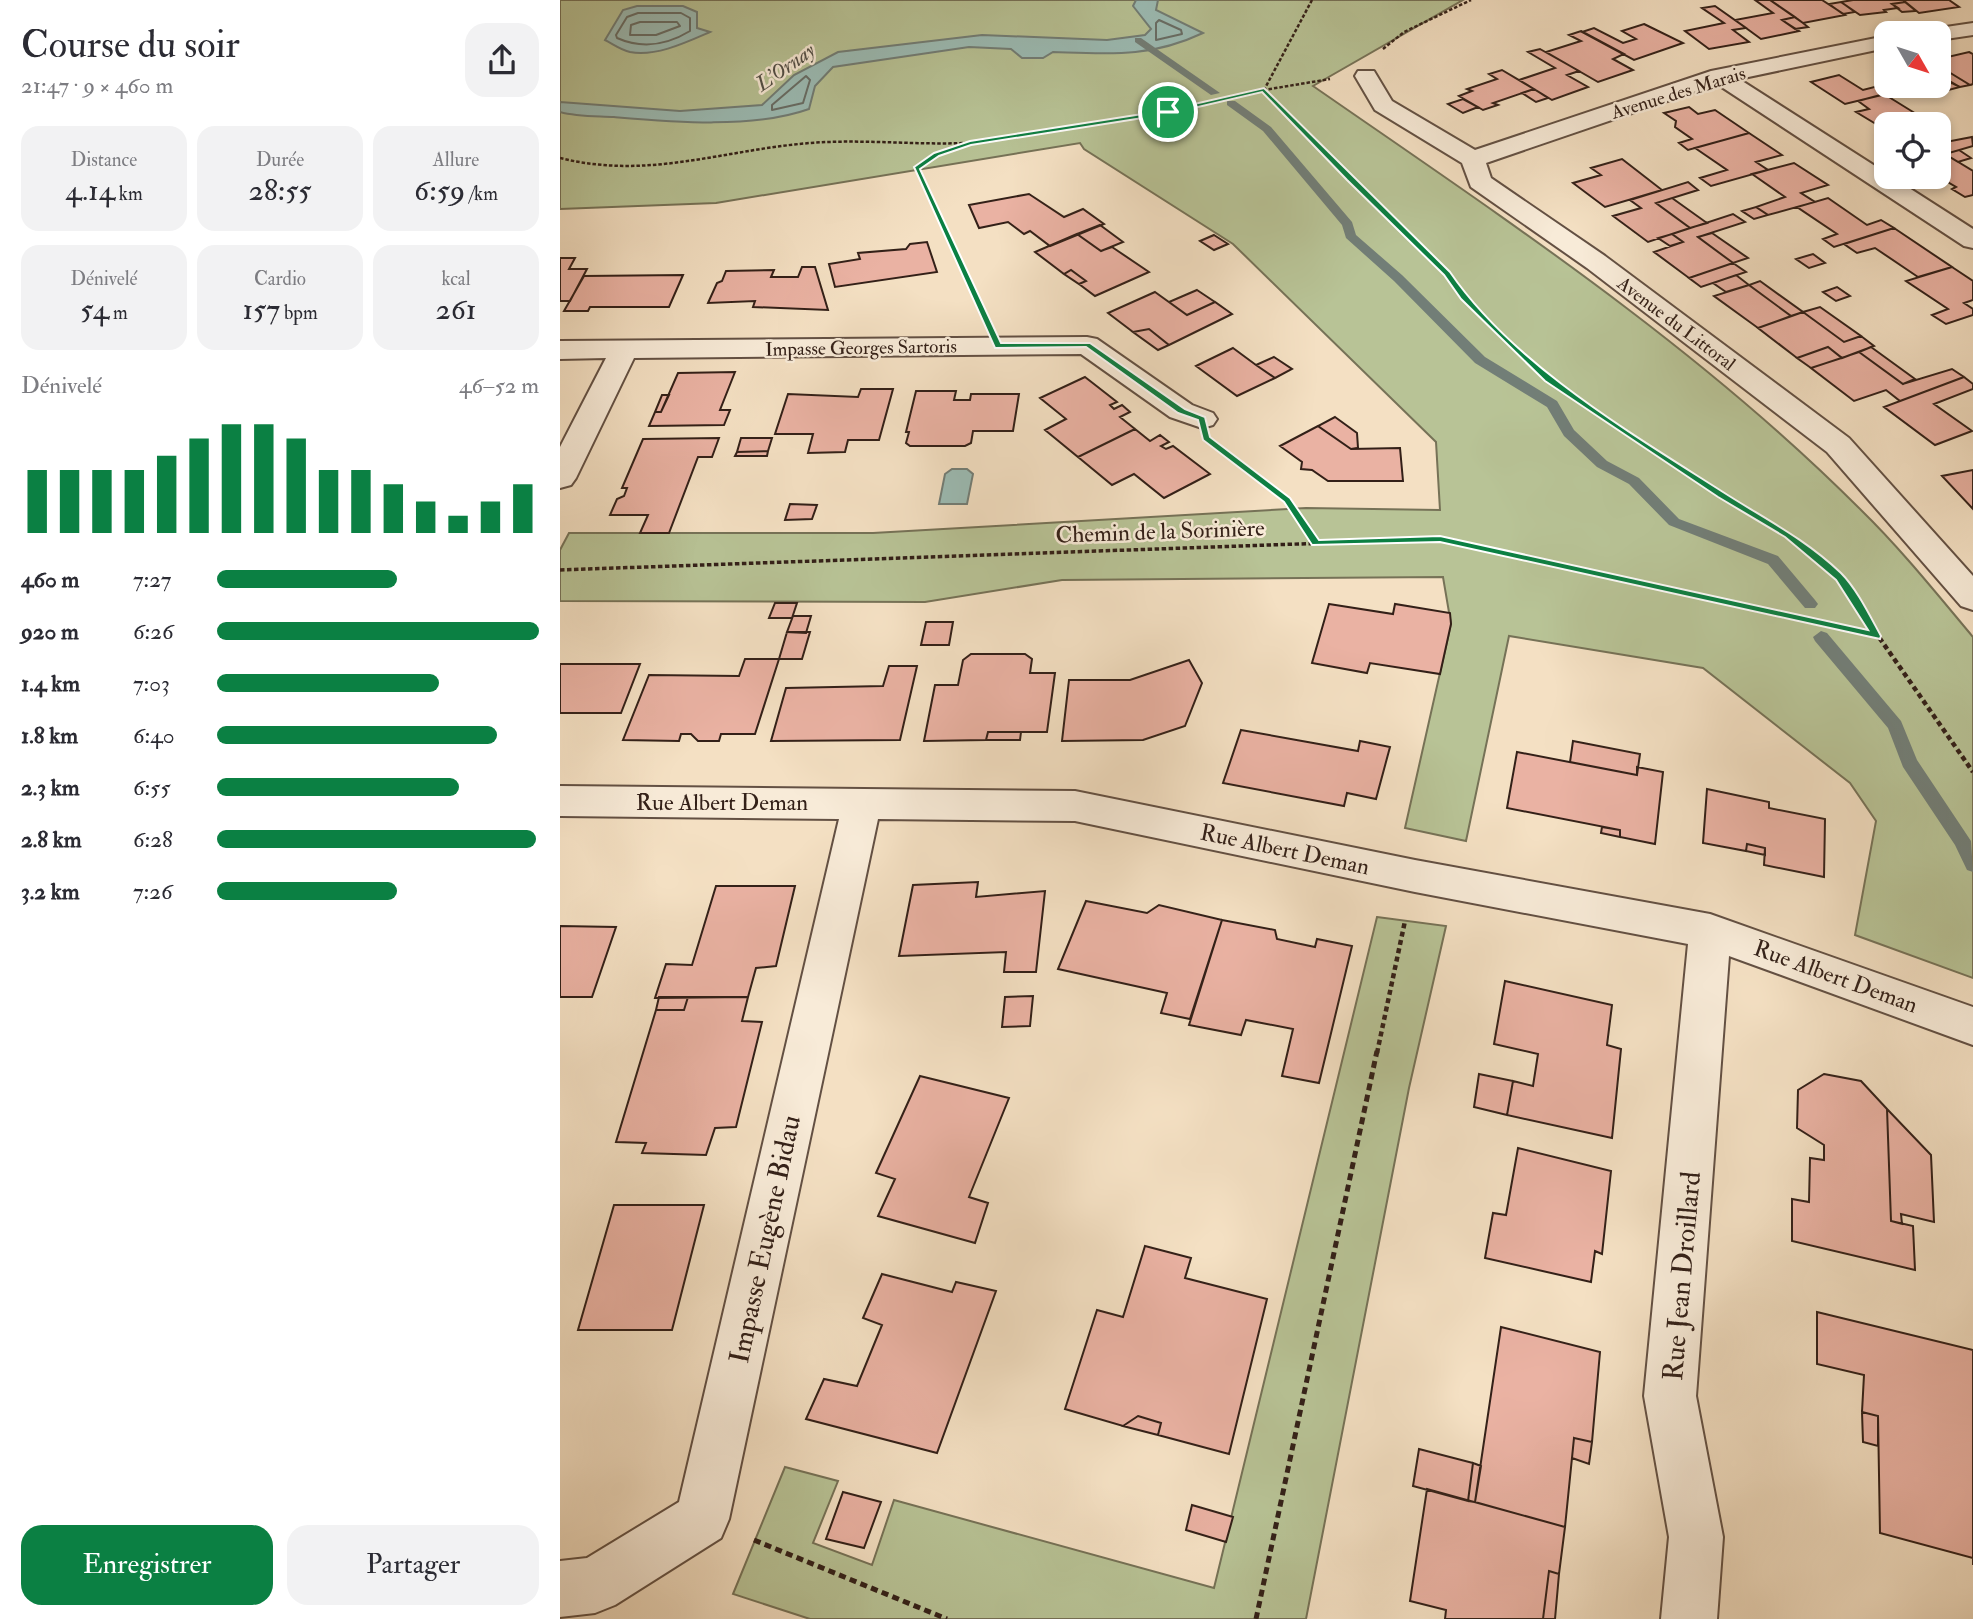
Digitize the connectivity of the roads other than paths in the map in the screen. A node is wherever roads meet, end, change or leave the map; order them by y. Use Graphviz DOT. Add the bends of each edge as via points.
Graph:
graph roads {
  1 [pos="1973,29"];
  2 [pos="1951,32"];
  3 [pos="1874,44"];
  4 [pos="1366,76"];
  5 [pos="1719,76"];
  6 [pos="1473,159"];
  7 [pos="1973,240"];
  8 [pos="560,350"];
  9 [pos="624,350"];
  10 [pos="1202,419"];
  11 [pos="560,478"];
  12 [pos="1973,598"];
  13 [pos="862,802"];
  14 [pos="565,804"];
  15 [pos="1710,931"];
  16 [pos="1973,1026"];
  17 [pos="560,1589"];
  18 [pos="1689,1619"];
  1 -- 2 [label="street"];
  3 -- 5 [label="street, Avenue des Marais"];
  4 -- 6 [label="street" via="1383,105"];
  5 -- 6 [label="street, Avenue des Marais"];
  5 -- 7 [label="street"];
  6 -- 12 [label="street, Avenue du Littoral" via="1480,182 1596,262 1838,445"];
  8 -- 9 [label="street, Impasse Georges Sartoris"];
  9 -- 10 [label="street, Impasse Georges Sartoris" via="1087,345 1181,411"];
  9 -- 11 [label="street"];
  13 -- 14 [label="street, Rue Albert Deman"];
  13 -- 15 [label="street, Rue Albert Deman" via="1075,806"];
  13 -- 17 [label="street, Impasse Eugène Bidau" via="702,1519 595,1585"];
  15 -- 16 [label="street, Rue Albert Deman"];
  15 -- 18 [label="street, Rue Jean Droillard" via="1670,1396 1696,1537"];
}
